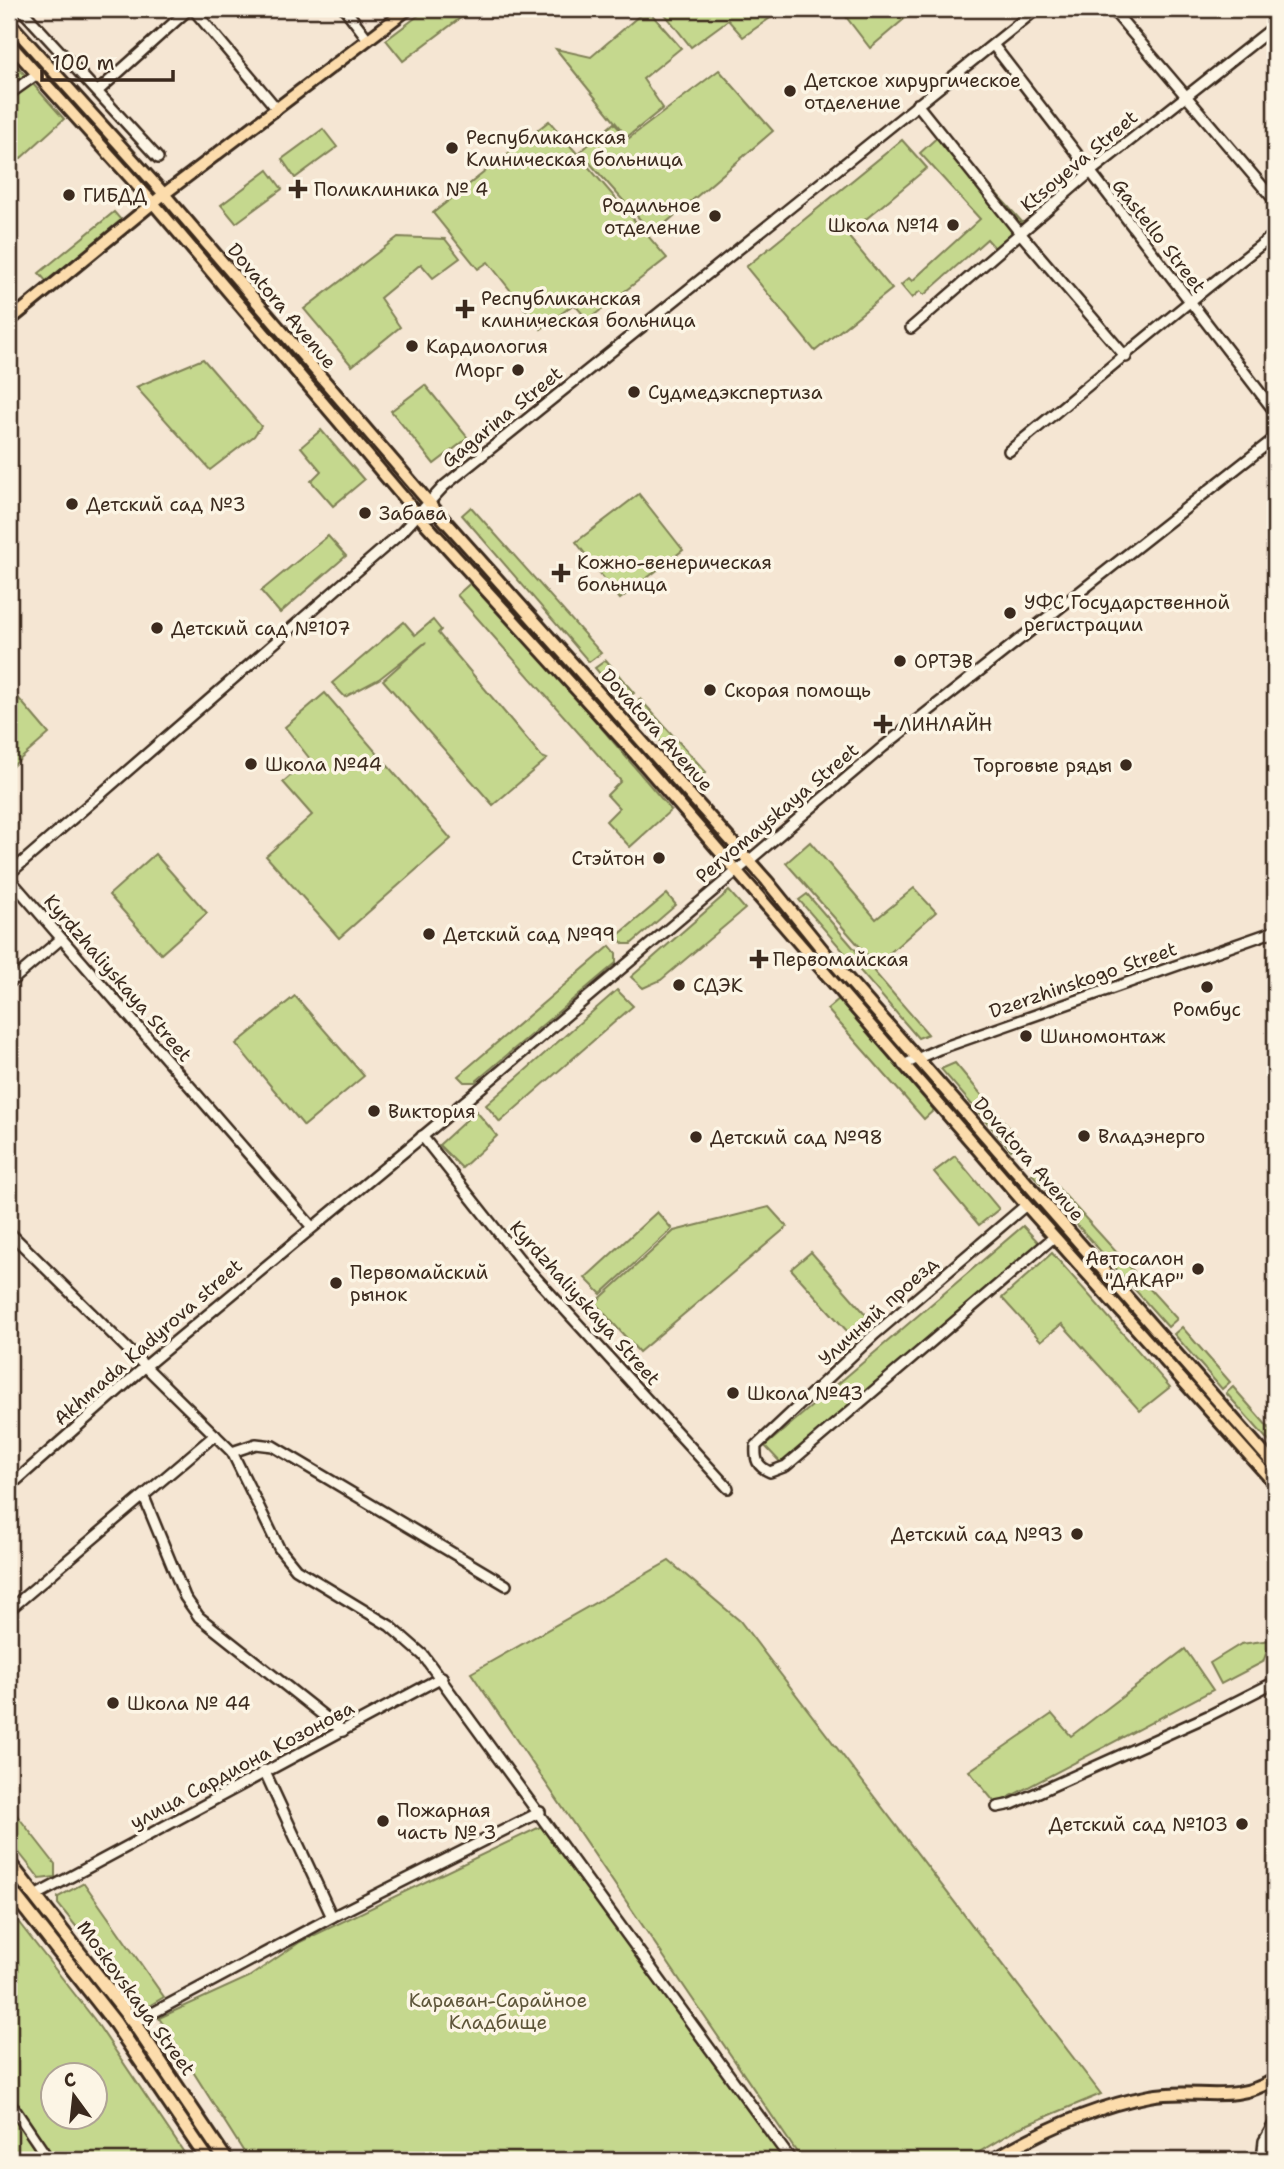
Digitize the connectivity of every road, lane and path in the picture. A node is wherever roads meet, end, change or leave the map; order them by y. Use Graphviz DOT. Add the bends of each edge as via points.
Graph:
graph roads {
  1 [pos="21,9"];
  2 [pos="191,9"];
  3 [pos="345,9"];
  4 [pos="408,9"];
  5 [pos="1037,9"];
  6 [pos="1112,9"];
  7 [pos="9,22"];
  8 [pos="1275,26"];
  9 [pos="367,38"];
  10 [pos="9,43"];
  11 [pos="994,46"];
  12 [pos="37,74"];
  13 [pos="98,91"];
  14 [pos="9,94"];
  15 [pos="1187,96"];
  16 [pos="917,104"];
  17 [pos="277,109"];
  18 [pos="158,158"];
  19 [pos="1089,173"];
  20 [pos="164,194"];
  21 [pos="1275,201"];
  22 [pos="154,204"];
  23 [pos="1020,233"];
  24 [pos="1275,234"];
  25 [pos="1187,301"];
  26 [pos="9,321"];
  27 [pos="911,328"];
  28 [pos="1126,357"];
  29 [pos="1275,412"];
  30 [pos="1275,438"];
  31 [pos="1009,451"];
  32 [pos="429,503"];
  33 [pos="418,515"];
  34 [pos="749,860"];
  35 [pos="736,870"];
  36 [pos="9,876"];
  37 [pos="1275,931"];
  38 [pos="61,939"];
  39 [pos="9,983"];
  40 [pos="917,1058"];
  41 [pos="903,1065"];
  42 [pos="422,1136"];
  43 [pos="1026,1205"];
  44 [pos="312,1227"];
  45 [pos="9,1232"];
  46 [pos="1054,1237"];
  47 [pos="147,1364"];
  48 [pos="215,1435"];
  49 [pos="232,1452"];
  50 [pos="1275,1466"];
  51 [pos="1275,1484"];
  52 [pos="9,1486"];
  53 [pos="728,1488"];
  54 [pos="144,1496"];
  55 [pos="506,1585"];
  56 [pos="9,1610"];
  57 [pos="442,1677"];
  58 [pos="1275,1682"];
  59 [pos="343,1731"];
  60 [pos="264,1770"];
  61 [pos="998,1807"];
  62 [pos="540,1812"];
  63 [pos="9,1863"];
  64 [pos="9,1888"];
  65 [pos="34,1896"];
  66 [pos="332,1917"];
  67 [pos="134,2024"];
  68 [pos="1275,2079"];
  69 [pos="9,2101"];
  70 [pos="1275,2122"];
  71 [pos="49,2160"];
  72 [pos="208,2160"];
  73 [pos="226,2160"];
  74 [pos="791,2160"];
  75 [pos="992,2160"];
  76 [pos="1262,2160"];
  1 -- 13 [label="street"];
  2 -- 13 [label="street"];
  2 -- 17 [label="street"];
  3 -- 9 [label="street"];
  4 -- 9 [label="main road"];
  5 -- 11 [label="street, Gagarina Street"];
  6 -- 15 [label="street"];
  7 -- 20 [label="main road, Dovatora Avenue"];
  8 -- 15 [label="street, Ktsoyeva Street"];
  9 -- 17 [label="main road"];
  10 -- 12 [label="main road, Dovatora Avenue"];
  11 -- 16 [label="street, Gagarina Street"];
  11 -- 19 [label="street, Gastello Street"];
  12 -- 14 [label="street"];
  12 -- 22 [label="main road, Dovatora Avenue"];
  13 -- 18 [label="street"];
  15 -- 19 [label="street, Ktsoyeva Street"];
  15 -- 21 [label="street"];
  16 -- 23 [label="street"];
  16 -- 32 [label="street, Gagarina Street" via="454,478"];
  17 -- 20 [label="main road"];
  19 -- 23 [label="street, Ktsoyeva Street"];
  19 -- 25 [label="street, Gastello Street"];
  20 -- 22 [label="main road"];
  20 -- 32 [label="main road, Dovatora Avenue"];
  22 -- 26 [label="main road"];
  22 -- 33 [label="main road, Dovatora Avenue"];
  23 -- 27 [label="street, Ktsoyeva Street"];
  23 -- 28 [label="street"];
  24 -- 25 [label="street"];
  25 -- 28 [label="street"];
  25 -- 29 [label="street, Gastello Street"];
  28 -- 31 [label="street"];
  30 -- 34 [label="street, Pervomayskaya Street" via="903,730"];
  32 -- 33 [label="street, Gagarina Street"];
  32 -- 34 [label="main road, Dovatora Avenue"];
  33 -- 35 [label="main road, Dovatora Avenue"];
  33 -- 36 [label="street, Gagarina Street"];
  34 -- 35 [label="street, Pervomayskaya Street"];
  34 -- 40 [label="main road, Dovatora Avenue"];
  35 -- 41 [label="main road, Dovatora Avenue"];
  35 -- 42 [label="street, Pervomayskaya Street"];
  36 -- 38 [label="street, Kyrdzhaliyskaya Street"];
  37 -- 40 [label="street, Dzerzhinskogo Street"];
  38 -- 39 [label="street"];
  38 -- 44 [label="street, Kyrdzhaliyskaya Street"];
  40 -- 41 [label="street, Dzerzhinskogo Street"];
  40 -- 50 [label="main road, Dovatora Avenue"];
  41 -- 43 [label="main road, Dovatora Avenue"];
  42 -- 44 [label="street, Pervomayskaya Street"];
  42 -- 53 [label="street, Kyrdzhaliyskaya Street" via="525,1266"];
  43 -- 46 [label="main road, Dovatora Avenue"];
  43 -- 46 [label="street, Уличный проезд" via="875,1334 757,1446 755,1459 763,1469 770,1472 786,1466"];
  44 -- 47 [label="street, Akhmada Kadyrova street"];
  45 -- 47 [label="street"];
  46 -- 51 [label="main road, Dovatora Avenue"];
  47 -- 48 [label="street"];
  47 -- 52 [label="street, Akhmada Kadyrova street"];
  48 -- 49 [label="street"];
  48 -- 54 [label="street"];
  49 -- 55 [label="street" via="256,1444 273,1446"];
  49 -- 57 [label="street" via="290,1563 405,1637"];
  54 -- 56 [label="street"];
  54 -- 59 [label="street" via="185,1597 199,1617"];
  57 -- 59 [label="street, улица Сардиона Козонова"];
  57 -- 62 [label="street"];
  58 -- 61 [label="street"];
  59 -- 60 [label="street, улица Сардиона Козонова"];
  60 -- 65 [label="street, улица Сардиона Козонова"];
  60 -- 66 [label="street"];
  62 -- 66 [label="street"];
  62 -- 74 [label="street"];
  63 -- 65 [label="highway, Moskovskaya Street"];
  64 -- 72 [label="highway, Moskovskaya Street" via="115,2023"];
  65 -- 67 [label="highway, Moskovskaya Street"];
  66 -- 67 [label="street"];
  67 -- 73 [label="highway, Moskovskaya Street"];
  68 -- 75 [label="main road" via="1236,2094 1152,2095 1133,2100 1051,2131"];
  69 -- 71 [label="street"];
  70 -- 76 [label="street" via="1264,2141"];
}
